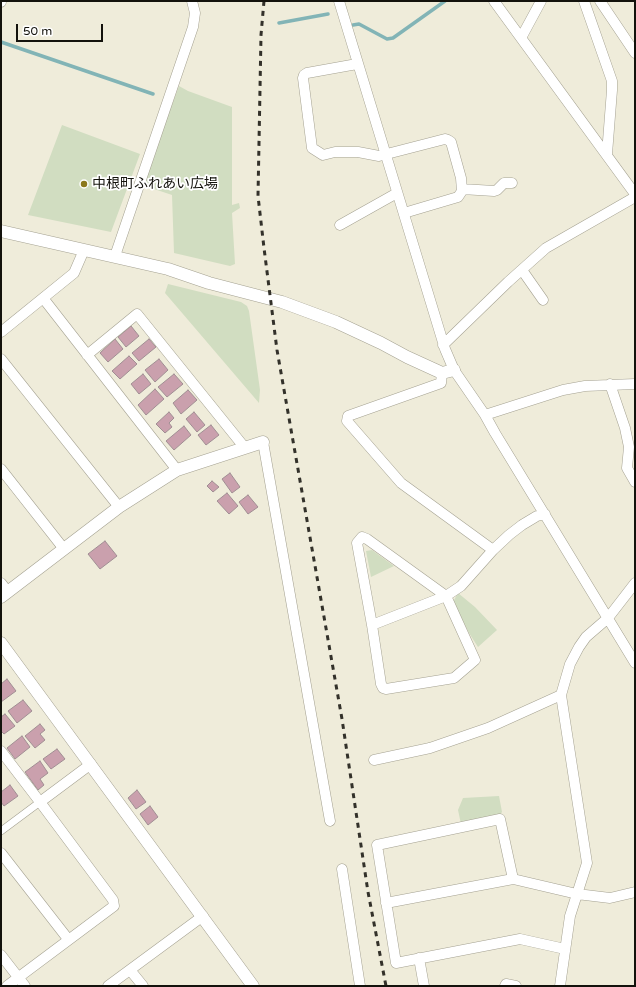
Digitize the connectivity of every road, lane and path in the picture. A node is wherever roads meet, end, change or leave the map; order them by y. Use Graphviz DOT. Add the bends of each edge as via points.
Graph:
graph roads {
  1 [pos="192,1"];
  2 [pos="339,1"];
  3 [pos="494,1"];
  4 [pos="541,1"];
  5 [pos="584,1"];
  6 [pos="600,1"];
  7 [pos="521,38"];
  8 [pos="635,53"];
  9 [pos="357,64"];
  10 [pos="607,154"];
  11 [pos="385,155"];
  12 [pos="512,183"];
  13 [pos="462,189"];
  14 [pos="397,193"];
  15 [pos="635,195"];
  16 [pos="404,213"];
  17 [pos="340,225"];
  18 [pos="1,231"];
  19 [pos="84,250"];
  20 [pos="115,256"];
  21 [pos="522,270"];
  22 [pos="43,298"];
  23 [pos="543,300"];
  24 [pos="1,332"];
  25 [pos="443,345"];
  26 [pos="87,355"];
  27 [pos="1,359"];
  28 [pos="448,372"];
  29 [pos="610,384"];
  30 [pos="635,384"];
  31 [pos="486,415"];
  32 [pos="263,442"];
  33 [pos="245,448"];
  34 [pos="1,469"];
  35 [pos="177,470"];
  36 [pos="635,482"];
  37 [pos="119,507"];
  38 [pos="545,514"];
  39 [pos="64,549"];
  40 [pos="493,550"];
  41 [pos="635,583"];
  42 [pos="3,591"];
  43 [pos="446,596"];
  44 [pos="608,618"];
  45 [pos="372,625"];
  46 [pos="1,643"];
  47 [pos="635,663"];
  48 [pos="561,695"];
  49 [pos="1,751"];
  50 [pos="374,760"];
  51 [pos="91,764"];
  52 [pos="40,802"];
  53 [pos="330,821"];
  54 [pos="1,831"];
  55 [pos="1,853"];
  56 [pos="342,869"];
  57 [pos="513,879"];
  58 [pos="635,892"];
  59 [pos="577,894"];
  60 [pos="386,903"];
  61 [pos="203,916"];
  62 [pos="68,939"];
  63 [pos="565,949"];
  64 [pos="1,955"];
  65 [pos="419,958"];
  66 [pos="130,970"];
  67 [pos="18,978"];
  68 [pos="7,986"];
  69 [pos="24,986"];
  70 [pos="108,986"];
  71 [pos="143,986"];
  72 [pos="254,986"];
  73 [pos="360,986"];
  74 [pos="424,986"];
  75 [pos="505,986"];
  76 [pos="516,986"];
  77 [pos="560,986"];
  1 -- 20 [label="street" via="195,13 193,27"];
  2 -- 9 [label="street"];
  3 -- 7 [label="street"];
  4 -- 7 [label="street"];
  5 -- 10 [label="street" via="612,81"];
  6 -- 8 [label="street"];
  7 -- 10 [label="street"];
  9 -- 11 [label="street"];
  9 -- 11 [label="street" via="304,75 312,148 323,155 335,152"];
  10 -- 15 [label="street"];
  11 -- 13 [label="street" via="448,140 451,142"];
  11 -- 14 [label="street"];
  12 -- 13 [label="street" via="504,183 494,191"];
  13 -- 16 [label="street" via="458,197"];
  14 -- 16 [label="street"];
  14 -- 17 [label="street"];
  15 -- 21 [label="street" via="546,248"];
  16 -- 25 [label="street"];
  18 -- 19 [label="street"];
  19 -- 20 [label="street"];
  19 -- 22 [label="street" via="74,274"];
  20 -- 28 [label="street" via="308,310 406,357"];
  21 -- 23 [label="street"];
  21 -- 25 [label="street"];
  22 -- 24 [label="street"];
  22 -- 26 [label="street"];
  25 -- 28 [label="street"];
  26 -- 33 [label="street" via="137,314"];
  26 -- 35 [label="street"];
  27 -- 37 [label="street"];
  28 -- 31 [label="street"];
  28 -- 40 [label="street" via="441,383 348,416 347,421 400,483"];
  29 -- 30 [label="street"];
  29 -- 31 [label="street" via="563,390"];
  29 -- 36 [label="street" via="629,447 627,468"];
  31 -- 38 [label="street"];
  32 -- 33 [label="street"];
  32 -- 53 [label="street"];
  33 -- 35 [label="street"];
  34 -- 39 [label="street"];
  35 -- 37 [label="street"];
  37 -- 39 [label="street"];
  38 -- 40 [label="street" via="522,524"];
  38 -- 44 [label="street"];
  39 -- 42 [label="street"];
  40 -- 43 [label="street" via="461,586"];
  41 -- 44 [label="street"];
  43 -- 45 [label="street"];
  43 -- 45 [label="street" via="362,537 357,543"];
  43 -- 45 [label="street" via="475,660 454,678 383,688"];
  44 -- 47 [label="street"];
  44 -- 48 [label="street" via="578,647"];
  46 -- 51 [label="street"];
  48 -- 50 [label="street" via="488,728 430,748"];
  48 -- 59 [label="street" via="587,863"];
  49 -- 52 [label="street"];
  51 -- 52 [label="street"];
  51 -- 61 [label="street"];
  52 -- 54 [label="street"];
  52 -- 62 [label="street" via="113,900 114,906"];
  55 -- 62 [label="street"];
  56 -- 73 [label="street"];
  57 -- 59 [label="street"];
  57 -- 60 [label="street"];
  57 -- 60 [label="street" via="500,819 377,845"];
  58 -- 59 [label="street" via="610,898"];
  59 -- 63 [label="street" via="570,916"];
  60 -- 65 [label="street" via="396,963"];
  61 -- 66 [label="street"];
  61 -- 72 [label="street"];
  62 -- 67 [label="street"];
  63 -- 65 [label="street" via="520,939"];
  63 -- 77 [label="street"];
  64 -- 67 [label="street"];
  65 -- 74 [label="street"];
  66 -- 70 [label="street"];
  66 -- 71 [label="street"];
  67 -- 68 [label="street"];
  67 -- 69 [label="street"];
  75 -- 76 [label="street"];
}
